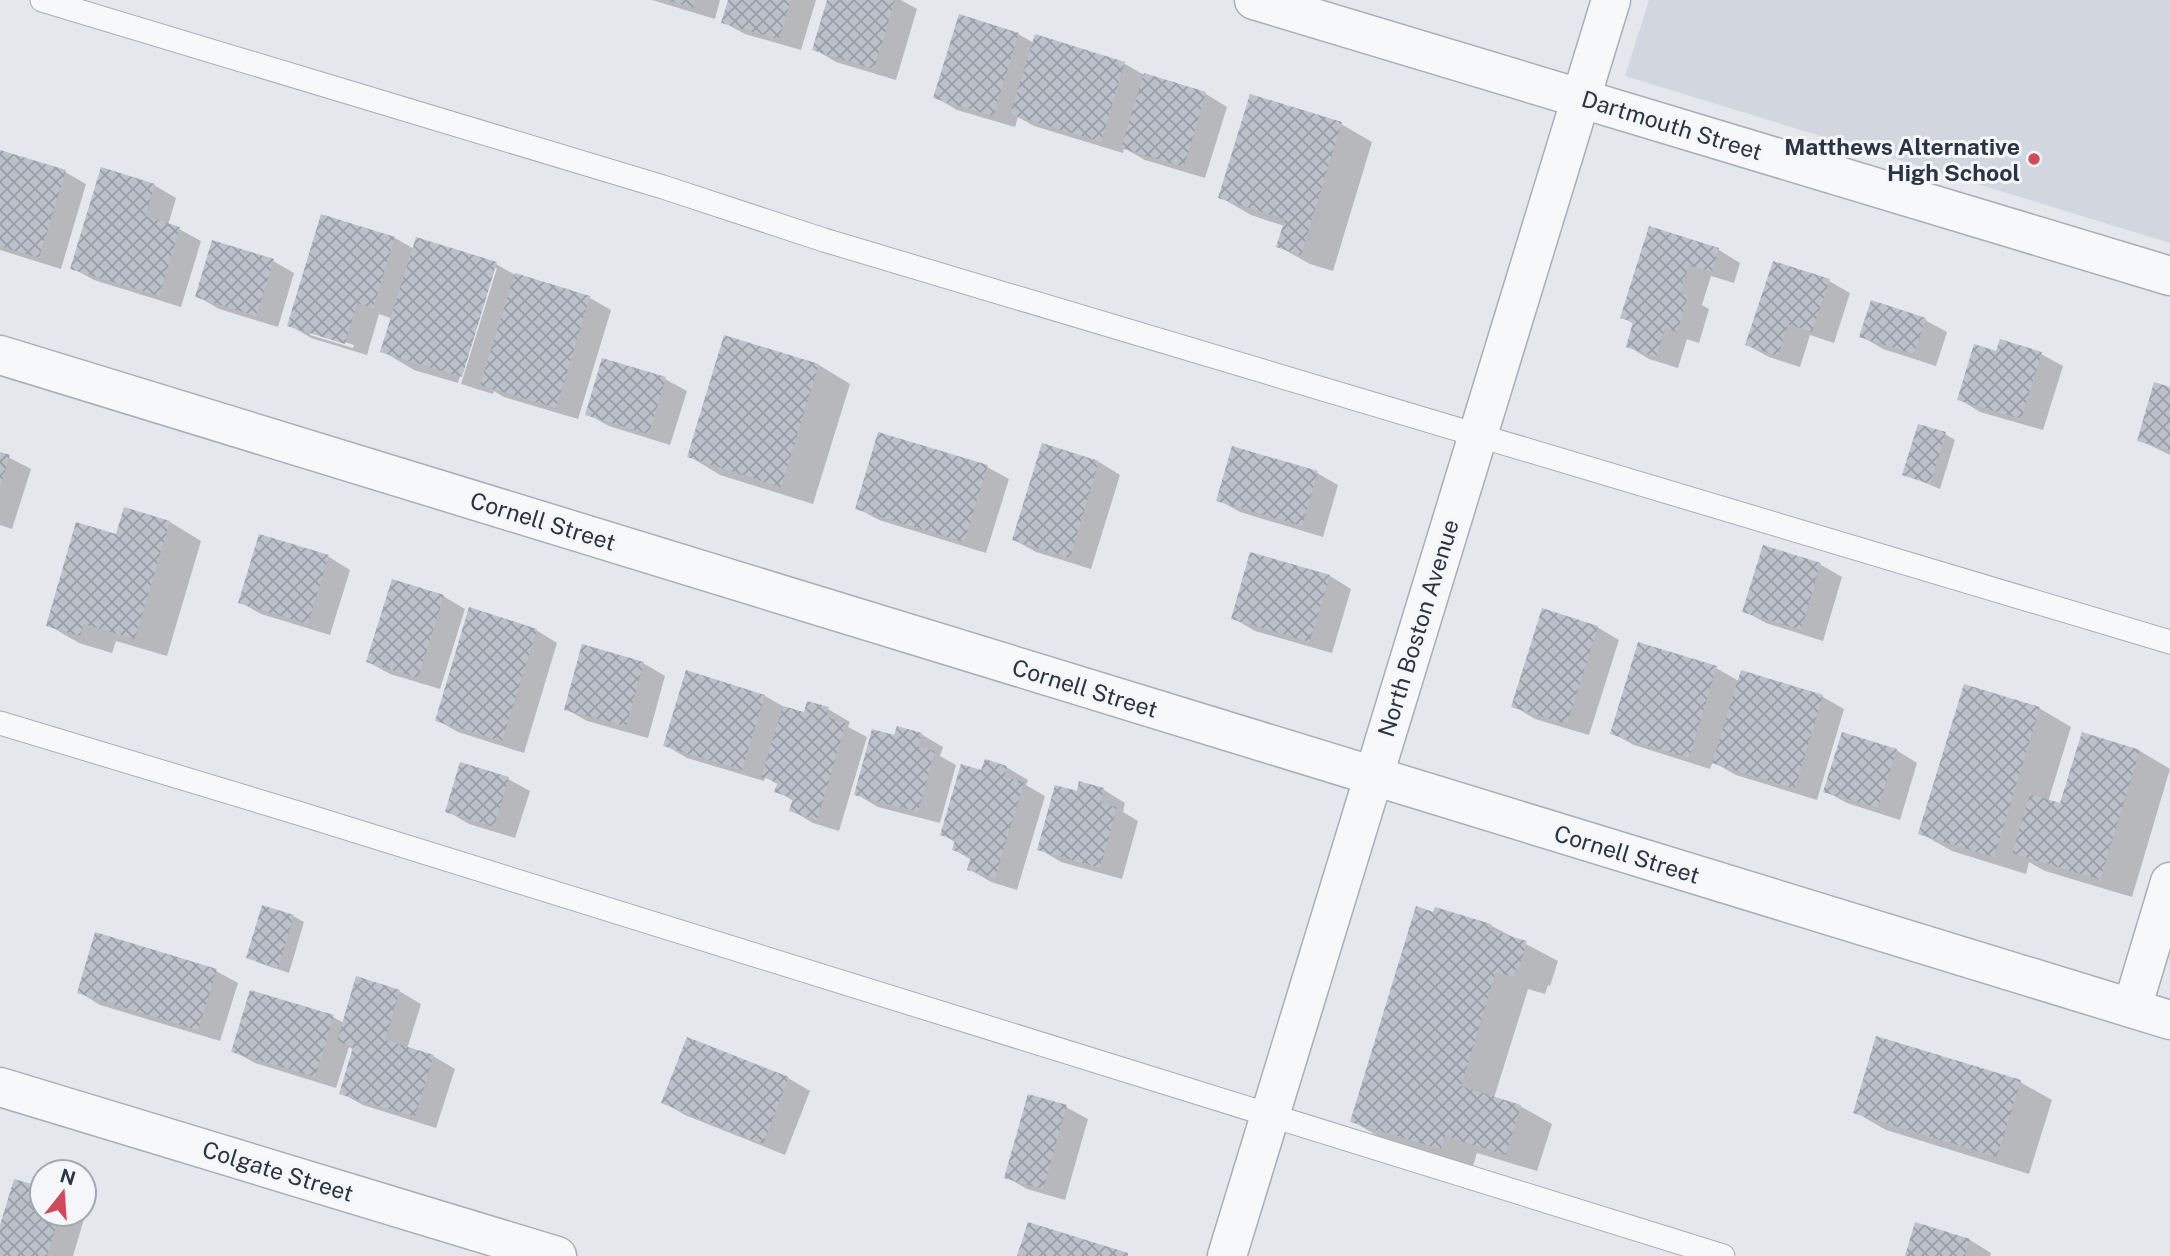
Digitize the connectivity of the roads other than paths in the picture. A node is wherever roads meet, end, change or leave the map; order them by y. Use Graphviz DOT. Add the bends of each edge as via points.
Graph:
graph roads {
  1 [pos="42,0"];
  2 [pos="1254,0"];
  3 [pos="1611,0"];
  4 [pos="1581,97"];
  5 [pos="2170,276"];
  6 [pos="0,355"];
  7 [pos="1477,436"];
  8 [pos="2170,642"];
  9 [pos="0,723"];
  10 [pos="1373,776"];
  11 [pos="2170,882"];
  12 [pos="2132,1009"];
  13 [pos="2170,1020"];
  14 [pos="0,1087"];
  15 [pos="1270,1115"];
  16 [pos="557,1256"];
  17 [pos="1227,1256"];
  18 [pos="1723,1256"];
  1 -- 7 [label="lane"];
  2 -- 4 [label="street, Dartmouth Street"];
  3 -- 4 [label="street, North Boston Avenue"];
  4 -- 5 [label="street, Dartmouth Street"];
  4 -- 7 [label="street, North Boston Avenue"];
  6 -- 10 [label="street, Cornell Street"];
  7 -- 8 [label="lane"];
  7 -- 10 [label="street, North Boston Avenue"];
  9 -- 15 [label="lane"];
  10 -- 12 [label="street, Cornell Street"];
  10 -- 15 [label="street, North Boston Avenue"];
  11 -- 12 [label="street"];
  12 -- 13 [label="street, Cornell Street"];
  14 -- 16 [label="street, Colgate Street"];
  15 -- 17 [label="street, North Boston Avenue"];
  15 -- 18 [label="lane"];
}
